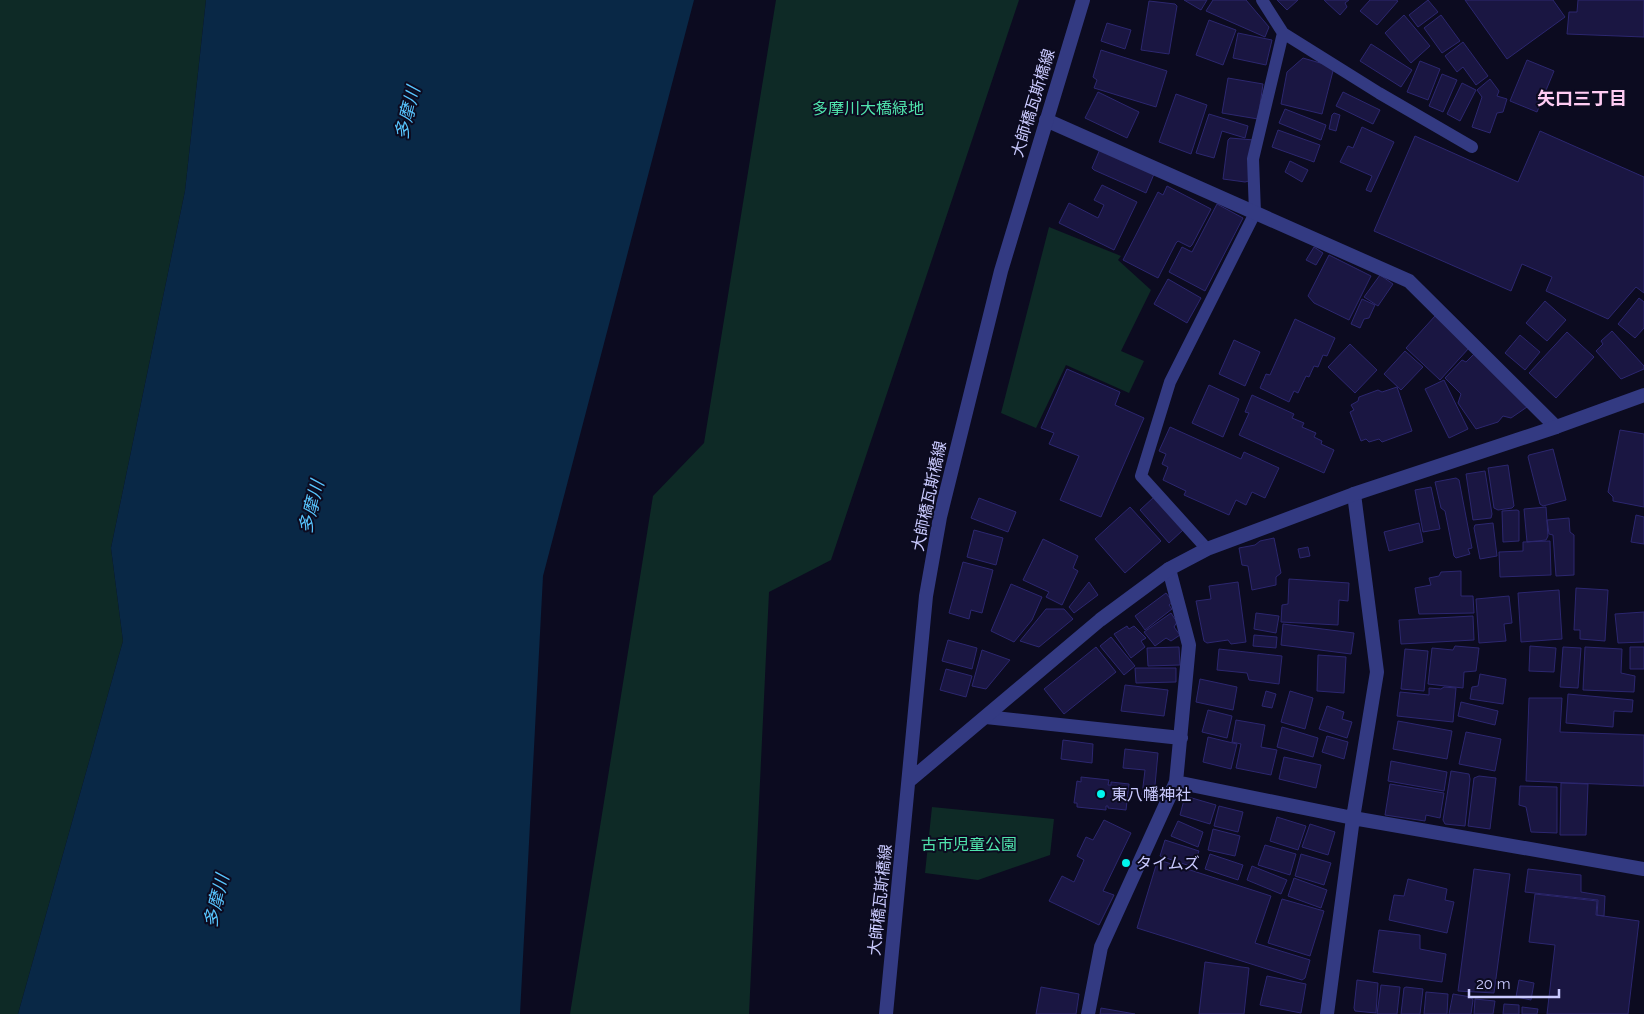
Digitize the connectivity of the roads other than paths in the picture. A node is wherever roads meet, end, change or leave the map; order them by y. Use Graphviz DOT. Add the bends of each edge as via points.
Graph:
graph roads {
  1 [pos="1083,0"];
  2 [pos="1262,0"];
  3 [pos="1283,33"];
  4 [pos="1046,120"];
  5 [pos="1472,147"];
  6 [pos="1255,213"];
  7 [pos="1644,395"];
  8 [pos="1556,427"];
  9 [pos="1354,494"];
  10 [pos="1207,549"];
  11 [pos="1169,569"];
  12 [pos="986,717"];
  13 [pos="1181,738"];
  14 [pos="909,781"];
  15 [pos="1176,782"];
  16 [pos="1353,818"];
  17 [pos="1644,869"];
  18 [pos="886,1014"];
  19 [pos="1088,1014"];
  20 [pos="1327,1014"];
  1 -- 4 [label="street, 大師橋瓦斯橋線"];
  2 -- 3 [label="lane"];
  3 -- 5 [label="lane"];
  3 -- 6 [label="lane" via="1253,159"];
  4 -- 6 [label="street"];
  4 -- 14 [label="street, 大師橋瓦斯橋線" via="1001,271 940,517 926,596"];
  6 -- 8 [label="street" via="1409,280"];
  6 -- 10 [label="lane" via="1170,382 1141,476"];
  7 -- 8 [label="street"];
  8 -- 9 [label="street"];
  9 -- 10 [label="street"];
  9 -- 16 [label="street" via="1376,672"];
  10 -- 11 [label="street"];
  11 -- 12 [label="street" via="1100,620"];
  11 -- 13 [label="street" via="1189,645"];
  12 -- 13 [label="street"];
  12 -- 14 [label="street"];
  13 -- 15 [label="street"];
  14 -- 18 [label="street, 大師橋瓦斯橋線"];
  15 -- 16 [label="street"];
  15 -- 19 [label="street" via="1101,947"];
  16 -- 17 [label="street"];
  16 -- 20 [label="street"];
}
